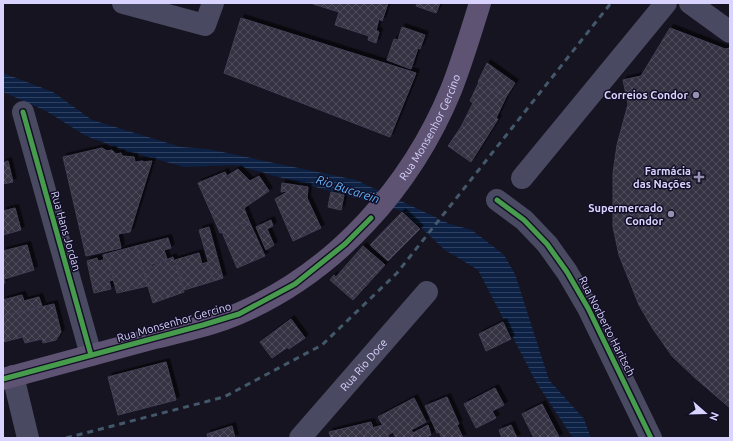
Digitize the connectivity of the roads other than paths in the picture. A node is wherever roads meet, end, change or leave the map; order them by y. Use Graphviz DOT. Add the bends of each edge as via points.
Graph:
graph roads {
  1 [pos="123,3"];
  2 [pos="213,3"];
  3 [pos="480,3"];
  4 [pos="666,3"];
  5 [pos="690,3"];
  6 [pos="730,32"];
  7 [pos="23,112"];
  8 [pos="522,178"];
  9 [pos="497,200"];
  10 [pos="427,292"];
  11 [pos="91,356"];
  12 [pos="8,377"];
  13 [pos="28,438"];
  14 [pos="300,438"];
  15 [pos="651,438"];
  1 -- 2 [label="street" via="206,25"];
  3 -- 11 [label="main road, Rua Monsenhor Gercino" via="450,90 433,128 399,183 371,218 322,263 295,284 239,314"];
  4 -- 8 [label="street"];
  5 -- 6 [label="street"];
  7 -- 11 [label="street, Rua Hans Jordan"];
  9 -- 15 [label="street, Rua Norberto Haritsch" via="529,225 547,244 567,272 588,308"];
  10 -- 14 [label="street, Rua Rio Doce"];
  11 -- 12 [label="main road, Rua Monsenhor Gercino"];
  12 -- 13 [label="street"];
}
